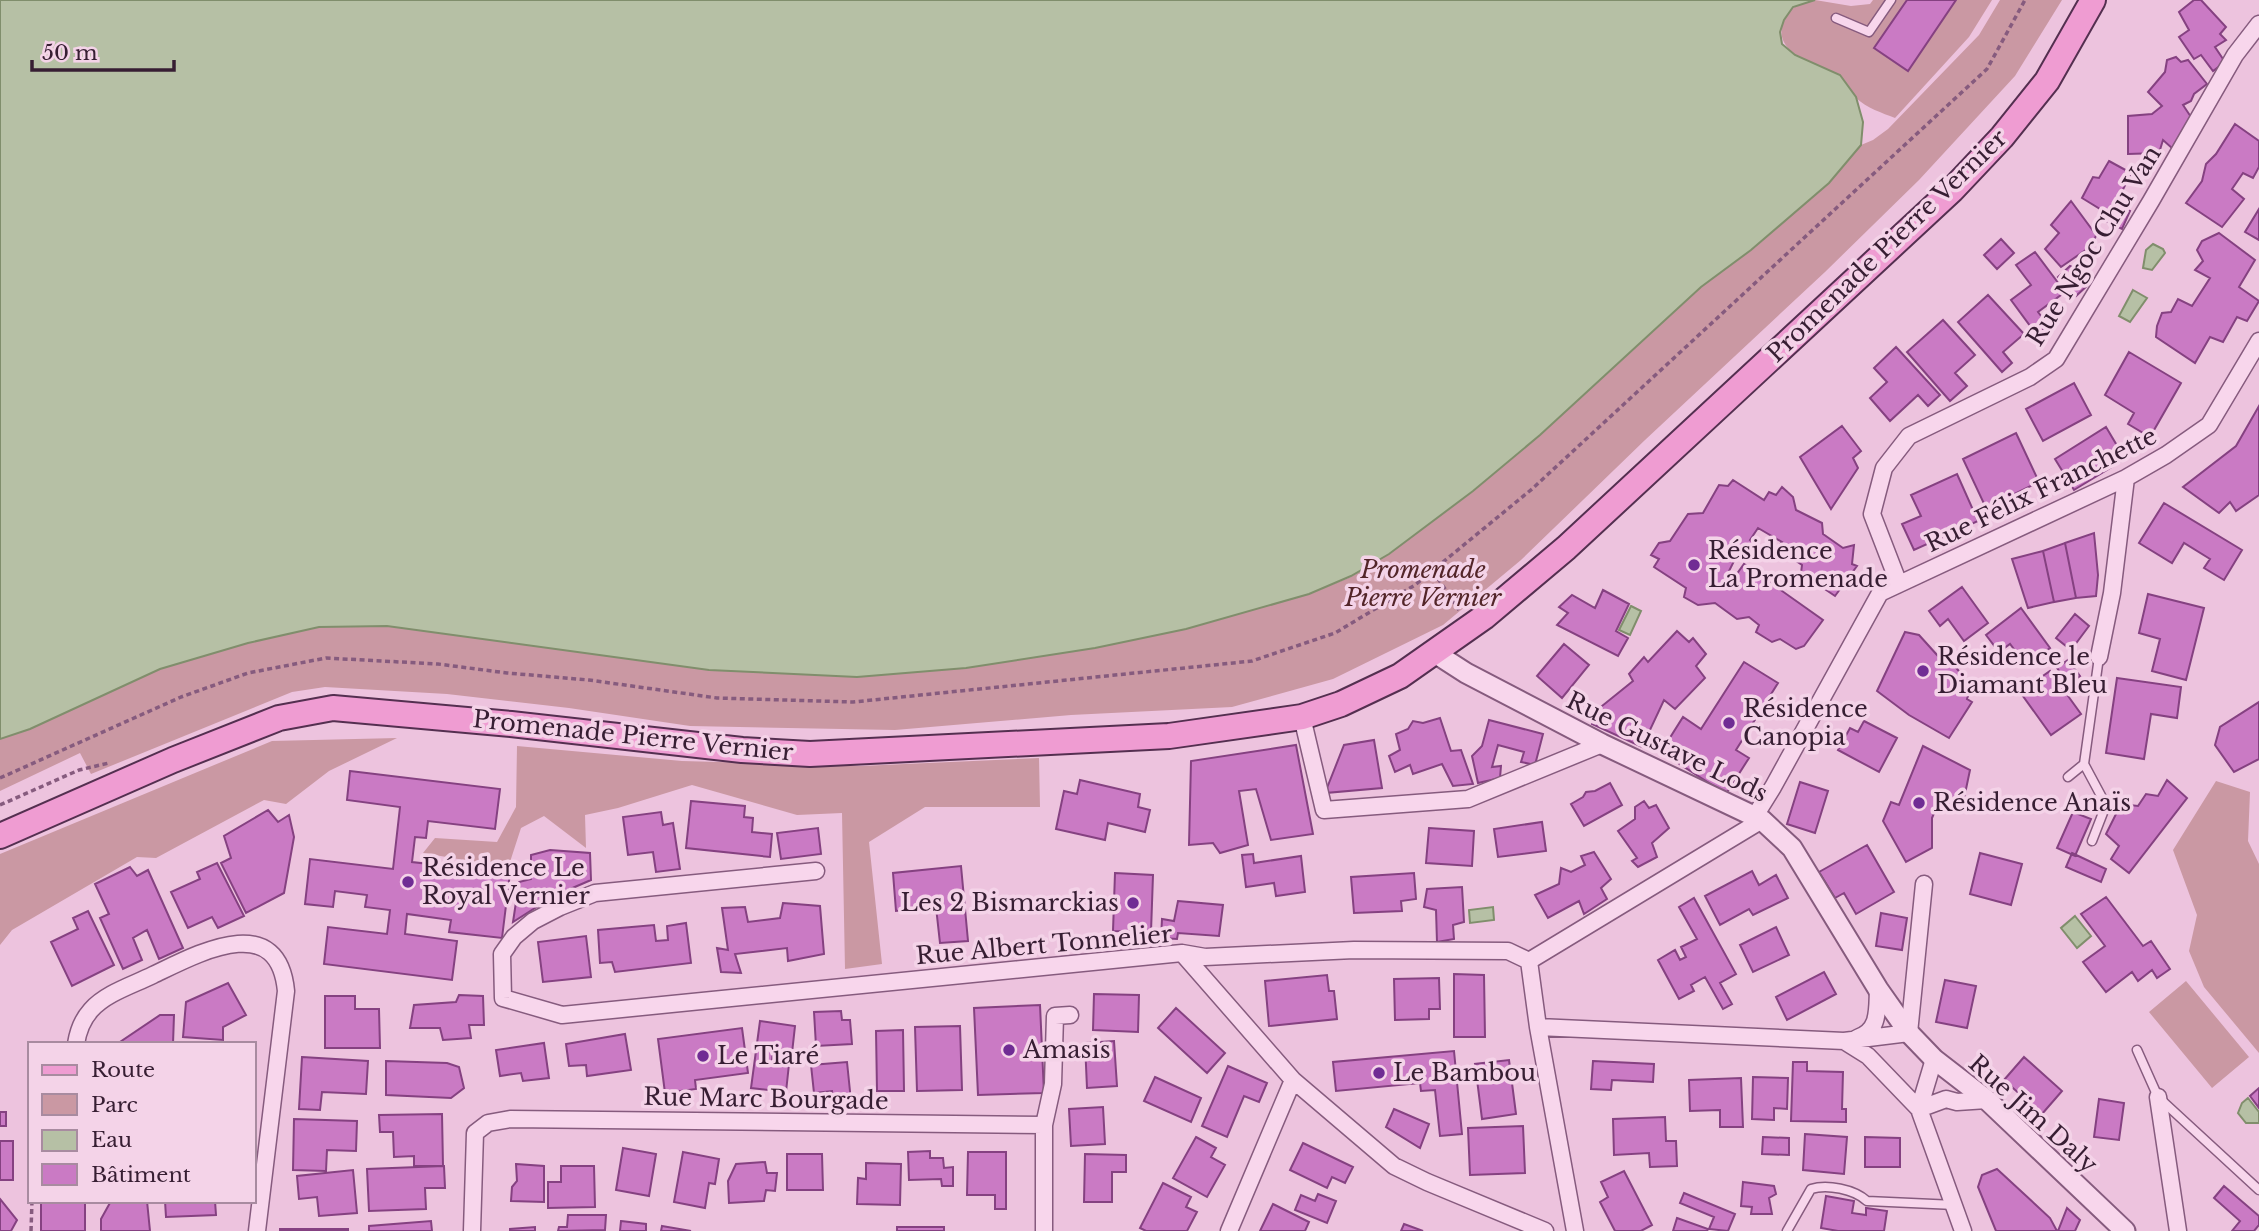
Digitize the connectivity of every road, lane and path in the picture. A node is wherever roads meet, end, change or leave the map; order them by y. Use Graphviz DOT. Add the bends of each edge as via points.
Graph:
graph roads {
  1 [pos="1891,0"];
  2 [pos="2025,0"];
  3 [pos="2092,0"];
  4 [pos="1836,18"];
  5 [pos="2259,24"];
  6 [pos="2259,341"];
  7 [pos="2126,478"];
  8 [pos="1433,570"];
  9 [pos="1899,584"];
  10 [pos="1464,617"];
  11 [pos="1434,653"];
  12 [pos="2099,657"];
  13 [pos="1302,717"];
  14 [pos="1602,744"];
  15 [pos="119,761"];
  16 [pos="2084,764"];
  17 [pos="2068,777"];
  18 [pos="0,778"];
  19 [pos="0,805"];
  20 [pos="1758,818"];
  21 [pos="0,836"];
  22 [pos="2092,841"];
  23 [pos="816,871"];
  24 [pos="1924,884"];
  25 [pos="1182,953"];
  26 [pos="1529,961"];
  27 [pos="1878,989"];
  28 [pos="1070,1015"];
  29 [pos="1538,1027"];
  30 [pos="1909,1033"];
  31 [pos="1844,1041"];
  32 [pos="76,1042"];
  33 [pos="2137,1050"];
  34 [pos="1934,1059"];
  35 [pos="1293,1080"];
  36 [pos="2158,1097"];
  37 [pos="1987,1100"];
  38 [pos="1919,1108"];
  39 [pos="1044,1125"];
  40 [pos="2259,1190"];
  41 [pos="32,1203"];
  42 [pos="1955,1205"];
  43 [pos="31,1231"];
  44 [pos="257,1231"];
  45 [pos="472,1231"];
  46 [pos="1044,1231"];
  47 [pos="1229,1231"];
  48 [pos="1545,1231"];
  49 [pos="1575,1231"];
  50 [pos="1787,1231"];
  51 [pos="1963,1231"];
  52 [pos="2125,1231"];
  53 [pos="2178,1231"];
  1 -- 4 [label="lane" via="1869,32"];
  2 -- 8 [label="path" via="1987,69 1532,489"];
  3 -- 11 [label="main road, Promenade Pierre Vernier" via="2047,81 2002,138 1952,190 1566,548 1485,617"];
  5 -- 9 [label="street, Rue Ngoc Chu Van" via="2235,55 2056,359 2030,377 1909,436 1884,468 1872,514"];
  6 -- 7 [label="street, Rue Félix Franchette" via="2209,425"];
  7 -- 9 [label="street, Rue Félix Franchette"];
  7 -- 12 [label="street"];
  8 -- 10 [label="path"];
  8 -- 18 [label="path" via="1335,633 1252,661 853,702 717,698 438,664 326,658 248,673 181,697"];
  9 -- 20 [label="street, Rue Félix Franchette" via="1880,593"];
  11 -- 13 [label="main road, Promenade Pierre Vernier" via="1400,676"];
  11 -- 14 [label="street, Rue Gustave Lods"];
  12 -- 16 [label="lane"];
  13 -- 14 [label="street" via="1324,810 1468,799"];
  13 -- 21 [label="main road, Promenade Pierre Vernier" via="1169,736 810,754 333,708 279,718"];
  14 -- 20 [label="street, Rue Gustave Lods"];
  15 -- 19 [label="path" via="79,770"];
  16 -- 17 [label="lane"];
  16 -- 22 [label="lane" via="2106,805"];
  20 -- 26 [label="street"];
  20 -- 27 [label="street, Rue Gustave Lods" via="1792,848"];
  23 -- 25 [label="street, Rue Albert Tonnelier" via="595,893 559,907 533,921 502,954 503,998 562,1016"];
  24 -- 30 [label="street"];
  25 -- 26 [label="street, Rue Albert Tonnelier" via="1205,957 1354,950 1508,951"];
  25 -- 35 [label="street"];
  26 -- 29 [label="street"];
  27 -- 30 [label="street, Rue Gustave Lods"];
  27 -- 31 [label="street" via="1876,1022 1867,1035"];
  28 -- 39 [label="street" via="1055,1016 1053,1084"];
  29 -- 31 [label="street"];
  29 -- 49 [label="street"];
  30 -- 31 [label="street"];
  30 -- 34 [label="street, Rue Jim Daly"];
  31 -- 38 [label="street" via="1868,1056"];
  32 -- 44 [label="street" via="80,1026 94,1007 201,952 248,943 274,956 284,974 286,991"];
  33 -- 36 [label="lane"];
  34 -- 37 [label="street, Rue Jim Daly"];
  34 -- 38 [label="street"];
  35 -- 47 [label="street"];
  35 -- 48 [label="street" via="1394,1166"];
  36 -- 40 [label="lane"];
  36 -- 53 [label="street"];
  37 -- 38 [label="street" via="1946,1099"];
  37 -- 52 [label="street, Rue Jim Daly"];
  38 -- 42 [label="street"];
  39 -- 45 [label="street, Rue Marc Bourgade" via="510,1119 488,1123 475,1133"];
  39 -- 46 [label="street"];
  41 -- 43 [label="path"];
  42 -- 50 [label="lane" via="1867,1201 1859,1194 1821,1186 1811,1189"];
  42 -- 51 [label="street"];
}
